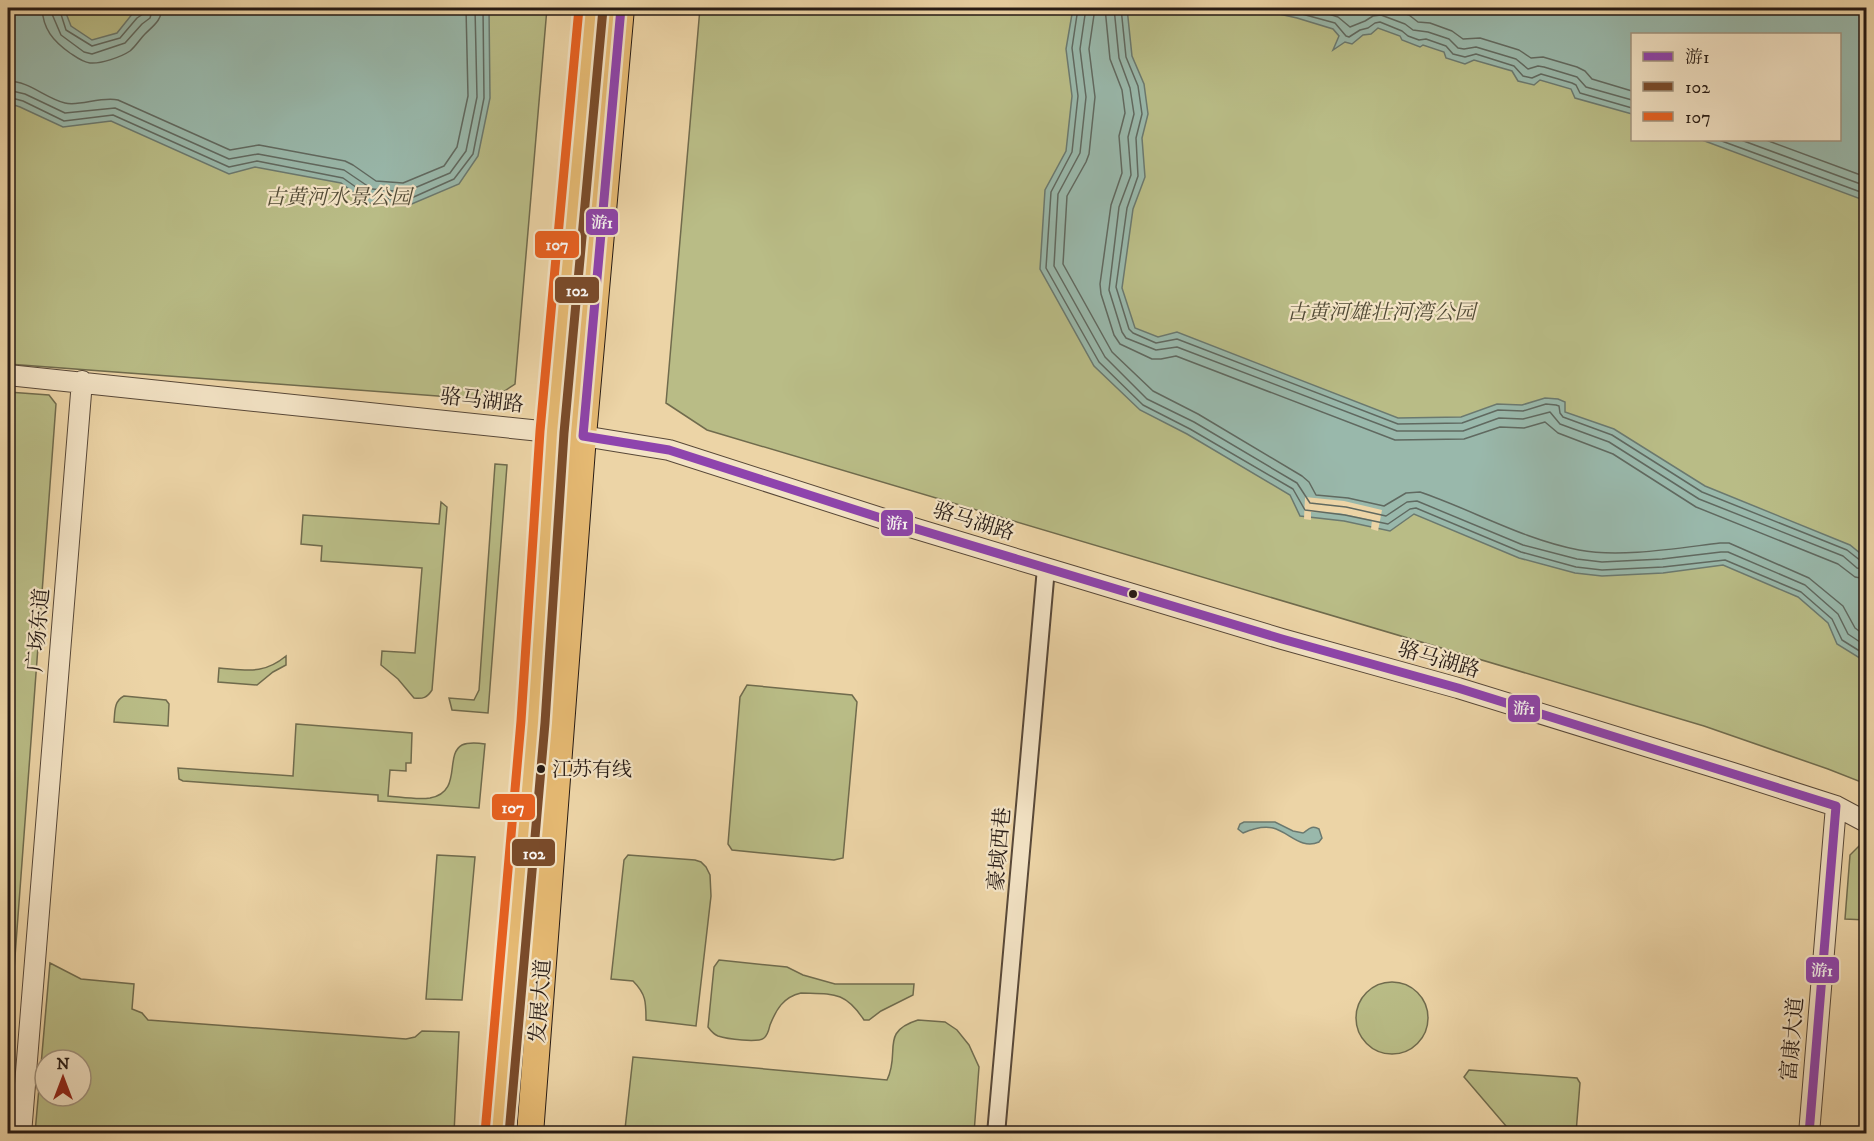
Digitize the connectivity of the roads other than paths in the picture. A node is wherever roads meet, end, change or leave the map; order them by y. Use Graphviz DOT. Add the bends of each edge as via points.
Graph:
graph roads {
  1 [pos="591,8"];
  2 [pos="621,8"];
  3 [pos="8,375"];
  4 [pos="82,381"];
  5 [pos="552,432"];
  6 [pos="583,436"];
  7 [pos="1046,568"];
  8 [pos="1836,806"];
  9 [pos="1866,822"];
  10 [pos="21,1134"];
  11 [pos="497,1134"];
  12 [pos="530,1134"];
  13 [pos="996,1134"];
  14 [pos="1809,1134"];
  1 -- 5 [label="main road, 发展大道"];
  2 -- 6 [label="main road, 发展大道"];
  3 -- 4 [label="street, 骆马湖路"];
  4 -- 5 [label="street, 骆马湖路"];
  4 -- 10 [label="street, 广场东道"];
  5 -- 6 [label="street, 骆马湖路"];
  5 -- 11 [label="main road, 发展大道"];
  6 -- 7 [label="street, 骆马湖路" via="669,450"];
  6 -- 12 [label="main road, 发展大道"];
  7 -- 8 [label="street, 骆马湖路" via="1458,688"];
  7 -- 13 [label="street, 豪域西巷"];
  8 -- 9 [label="street, 骆马湖路"];
  8 -- 14 [label="street, 富康大道"];
}
